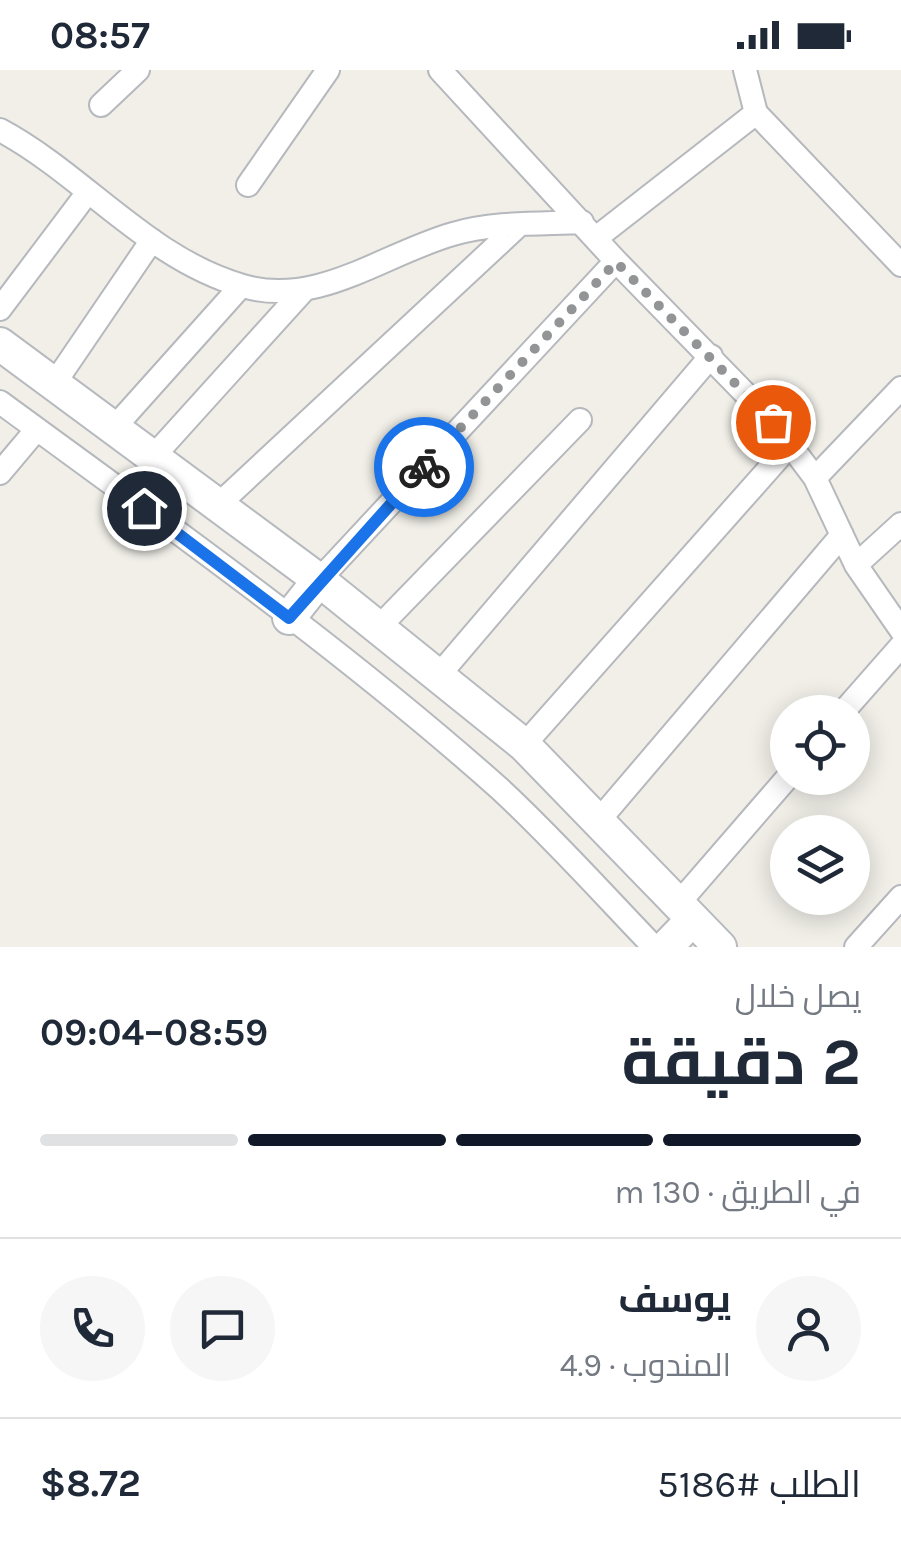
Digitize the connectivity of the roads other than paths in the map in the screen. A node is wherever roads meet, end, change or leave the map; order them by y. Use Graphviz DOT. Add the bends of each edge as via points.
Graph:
graph roads {
  1 [pos="138,70"];
  2 [pos="328,70"];
  3 [pos="440,70"];
  4 [pos="746,70"];
  5 [pos="101,105"];
  6 [pos="756,114"];
  7 [pos="0,130"];
  8 [pos="248,184"];
  9 [pos="88,192"];
  10 [pos="519,225"];
  11 [pos="589,230"];
  12 [pos="152,240"];
  13 [pos="616,262"];
  14 [pos="901,265"];
  15 [pos="241,286"];
  16 [pos="303,291"];
  17 [pos="0,309"];
  18 [pos="0,344"];
  19 [pos="711,356"];
  20 [pos="54,384"];
  21 [pos="901,388"];
  22 [pos="0,402"];
  23 [pos="100,419"];
  24 [pos="580,420"];
  25 [pos="36,428"];
  26 [pos="790,445"];
  27 [pos="62,446"];
  28 [pos="152,458"];
  29 [pos="0,473"];
  30 [pos="815,478"];
  31 [pos="218,505"];
  32 [pos="901,524"];
  33 [pos="842,535"];
  34 [pos="856,565"];
  35 [pos="319,580"];
  36 [pos="289,618"];
  37 [pos="897,619"];
  38 [pos="379,627"];
  39 [pos="901,646"];
  40 [pos="439,675"];
  41 [pos="858,695"];
  42 [pos="524,745"];
  43 [pos="774,795"];
  44 [pos="600,819"];
  45 [pos="901,897"];
  46 [pos="686,912"];
  47 [pos="654,947"];
  48 [pos="666,947"];
  49 [pos="720,947"];
  50 [pos="856,947"];
  1 -- 5 [label="street"];
  2 -- 8 [label="street"];
  3 -- 11 [label="street"];
  4 -- 6 [label="street"];
  6 -- 11 [label="street"];
  6 -- 14 [label="street"];
  7 -- 9 [label="street"];
  9 -- 12 [label="street"];
  9 -- 17 [label="street"];
  10 -- 11 [label="street"];
  10 -- 16 [label="street" via="456,233"];
  10 -- 31 [label="street"];
  11 -- 13 [label="street"];
  12 -- 15 [label="street"];
  12 -- 20 [label="street"];
  13 -- 19 [label="street"];
  13 -- 35 [label="street"];
  15 -- 16 [label="street" via="276,294"];
  15 -- 23 [label="street"];
  16 -- 28 [label="street"];
  18 -- 20 [label="street"];
  19 -- 26 [label="street"];
  19 -- 40 [label="street"];
  20 -- 23 [label="street"];
  21 -- 30 [label="street"];
  22 -- 25 [label="street"];
  23 -- 27 [label="street"];
  23 -- 28 [label="street"];
  24 -- 38 [label="street"];
  25 -- 27 [label="street"];
  25 -- 29 [label="street"];
  26 -- 30 [label="street"];
  26 -- 42 [label="street"];
  27 -- 36 [label="street"];
  28 -- 31 [label="street"];
  30 -- 33 [label="street"];
  31 -- 35 [label="street"];
  32 -- 34 [label="street"];
  33 -- 34 [label="street"];
  33 -- 44 [label="street"];
  34 -- 37 [label="street"];
  35 -- 36 [label="street"];
  35 -- 38 [label="street"];
  36 -- 47 [label="street" via="501,790"];
  38 -- 40 [label="street"];
  39 -- 41 [label="street"];
  40 -- 42 [label="street"];
  42 -- 44 [label="street"];
  43 -- 46 [label="street"];
  44 -- 46 [label="street"];
  45 -- 50 [label="street"];
  46 -- 48 [label="street"];
  46 -- 49 [label="street"];
}
